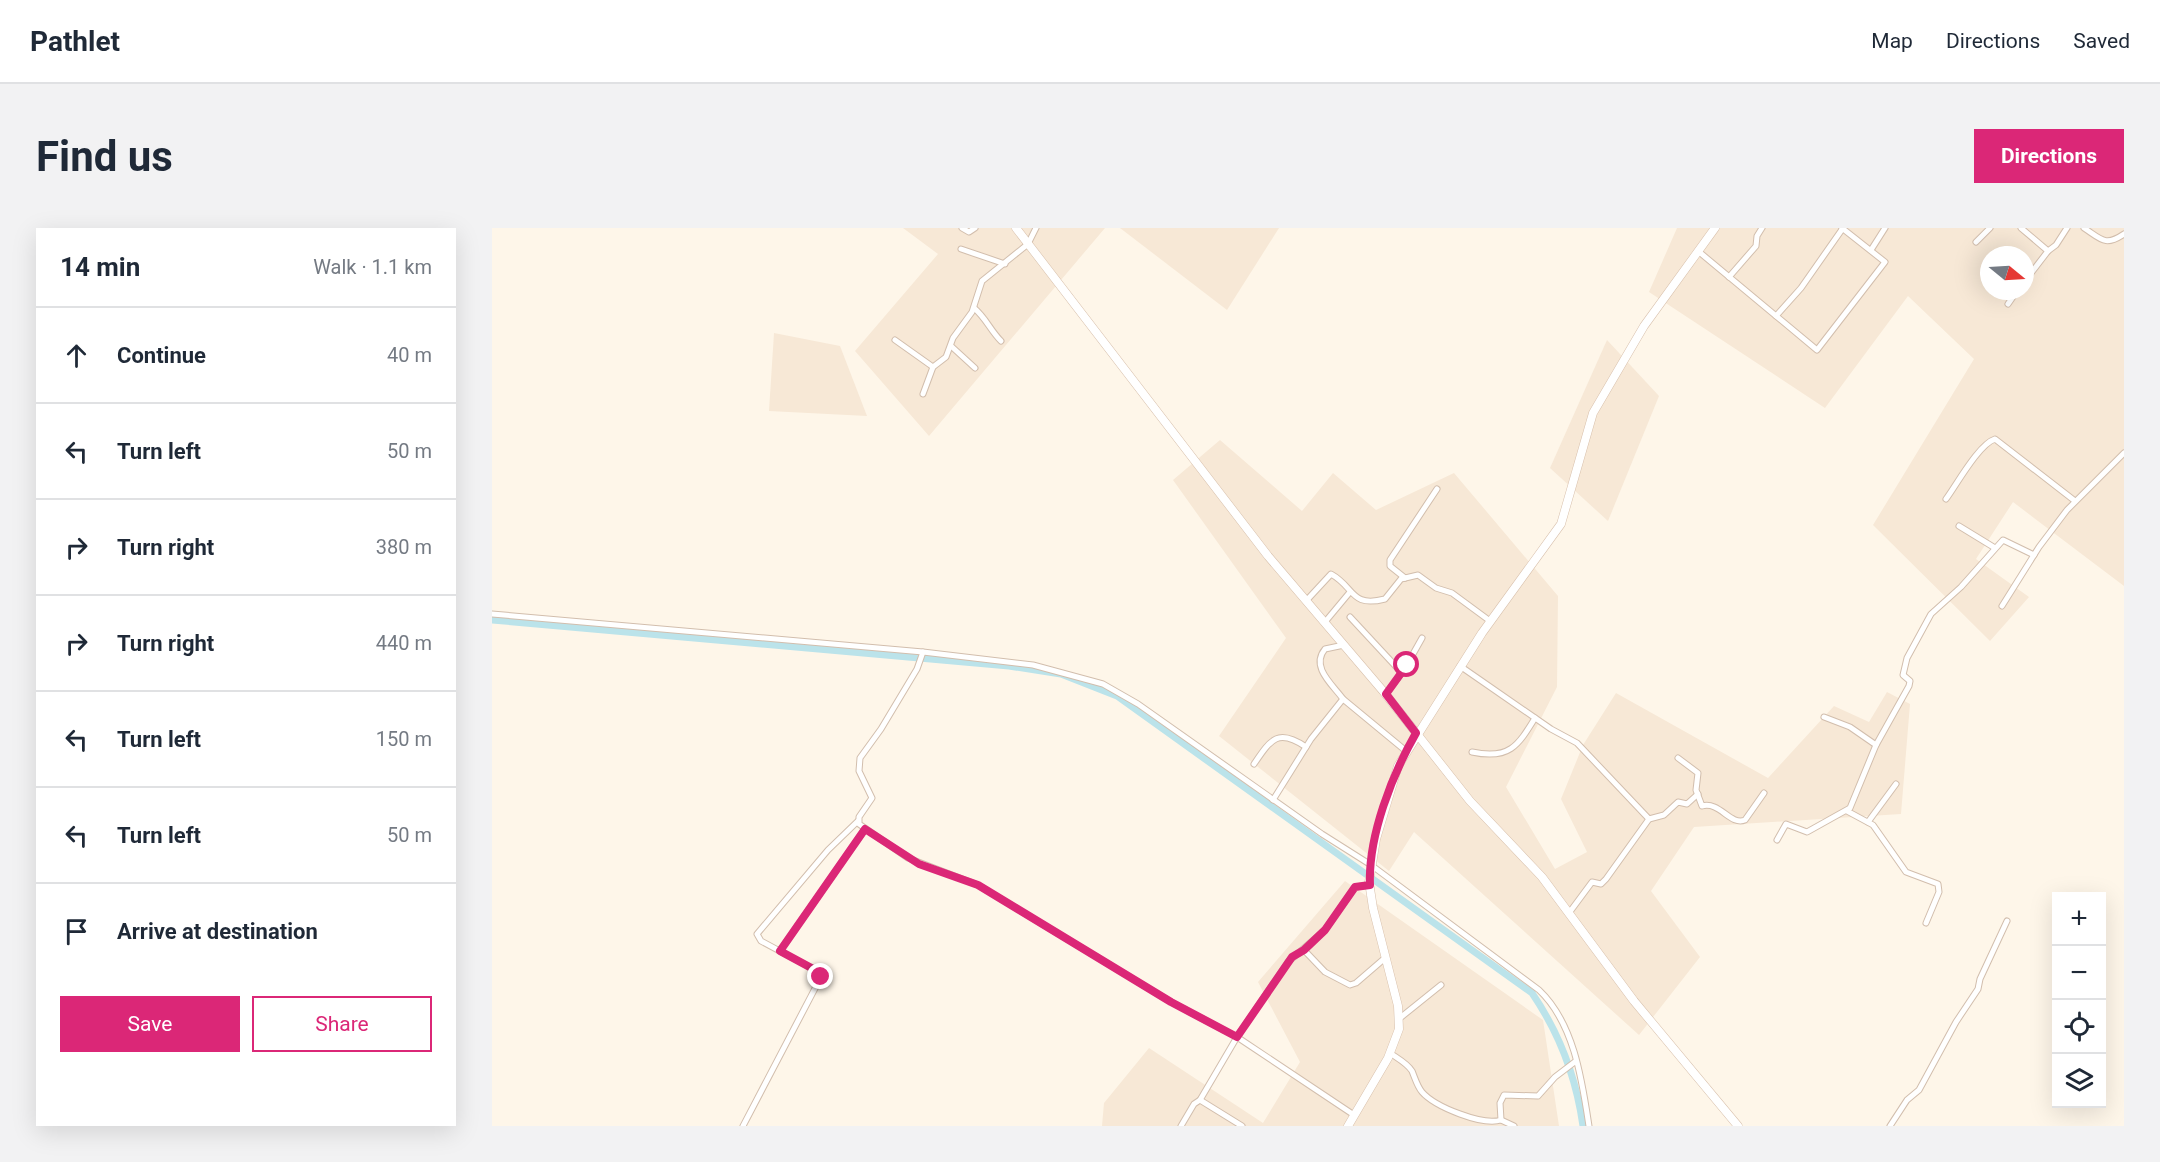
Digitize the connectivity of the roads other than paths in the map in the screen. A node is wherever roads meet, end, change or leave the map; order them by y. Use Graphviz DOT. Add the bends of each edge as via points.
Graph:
graph roads {
  1 [pos="962,228"];
  2 [pos="975,228"];
  3 [pos="1016,228"];
  4 [pos="1036,228"];
  5 [pos="1715,228"];
  6 [pos="1762,228"];
  7 [pos="1842,228"];
  8 [pos="1885,228"];
  9 [pos="1990,228"];
  10 [pos="2021,228"];
  11 [pos="2067,228"];
  12 [pos="2084,228"];
  13 [pos="2124,234"];
  14 [pos="1976,242"];
  15 [pos="1028,244"];
  16 [pos="961,249"];
  17 [pos="1871,250"];
  18 [pos="1698,251"];
  19 [pos="2048,251"];
  20 [pos="1005,264"];
  21 [pos="2034,269"];
  22 [pos="1729,277"];
  23 [pos="2010,300"];
  24 [pos="2007,304"];
  25 [pos="974,308"];
  26 [pos="1776,316"];
  27 [pos="896,340"];
  28 [pos="1001,341"];
  29 [pos="951,346"];
  30 [pos="933,367"];
  31 [pos="975,368"];
  32 [pos="923,394"];
  33 [pos="2124,453"];
  34 [pos="1437,489"];
  35 [pos="1946,499"];
  36 [pos="2075,501"];
  37 [pos="1959,526"];
  38 [pos="1995,548"];
  39 [pos="2034,555"];
  40 [pos="1405,578"];
  41 [pos="1350,592"];
  42 [pos="1306,601"];
  43 [pos="2002,606"];
  44 [pos="492,614"];
  45 [pos="1350,616"];
  46 [pos="1490,621"];
  47 [pos="1325,622"];
  48 [pos="1422,638"];
  49 [pos="1344,645"];
  50 [pos="922,653"];
  51 [pos="1460,666"];
  52 [pos="1402,673"];
  53 [pos="1386,694"];
  54 [pos="1343,699"];
  55 [pos="1824,717"];
  56 [pos="1535,718"];
  57 [pos="1416,733"];
  58 [pos="1876,745"];
  59 [pos="1306,747"];
  60 [pos="1406,751"];
  61 [pos="1472,753"];
  62 [pos="1678,758"];
  63 [pos="1254,764"];
  64 [pos="1896,784"];
  65 [pos="1764,793"];
  66 [pos="1698,794"];
  67 [pos="1273,800"];
  68 [pos="1847,811"];
  69 [pos="1649,819"];
  70 [pos="858,821"];
  71 [pos="1868,822"];
  72 [pos="865,829"];
  73 [pos="1777,840"];
  74 [pos="1371,868"];
  75 [pos="1369,883"];
  76 [pos="1569,913"];
  77 [pos="2007,921"];
  78 [pos="1926,923"];
  79 [pos="1304,950"];
  80 [pos="780,951"];
  81 [pos="1385,958"];
  82 [pos="1441,985"];
  83 [pos="1400,1018"];
  84 [pos="1237,1037"];
  85 [pos="1390,1053"];
  86 [pos="1575,1062"];
  87 [pos="1200,1100"];
  88 [pos="1354,1115"];
  89 [pos="1501,1120"];
  90 [pos="743,1126"];
  91 [pos="1181,1126"];
  92 [pos="1242,1126"];
  93 [pos="1348,1126"];
  94 [pos="1514,1126"];
  95 [pos="1589,1126"];
  96 [pos="1738,1126"];
  97 [pos="1890,1126"];
  1 -- 2 [label="street"];
  3 -- 15 [label="street"];
  4 -- 15 [label="street"];
  5 -- 18 [label="street"];
  6 -- 22 [label="street" via="1756,246"];
  7 -- 17 [label="street"];
  7 -- 26 [label="street" via="1801,288"];
  8 -- 17 [label="street"];
  9 -- 14 [label="street"];
  10 -- 19 [label="street"];
  11 -- 19 [label="street"];
  12 -- 13 [label="street" via="2107,242"];
  15 -- 20 [label="street"];
  15 -- 42 [label="street"];
  16 -- 20 [label="street"];
  17 -- 26 [label="street" via="1885,262 1817,350"];
  18 -- 22 [label="street"];
  18 -- 46 [label="street" via="1644,326 1593,413 1561,524"];
  19 -- 21 [label="street"];
  20 -- 25 [label="street" via="982,281"];
  22 -- 26 [label="street"];
  23 -- 24 [label="street"];
  25 -- 28 [label="street"];
  25 -- 29 [label="street"];
  27 -- 30 [label="street"];
  29 -- 30 [label="street" via="946,357"];
  29 -- 31 [label="street"];
  30 -- 32 [label="street"];
  33 -- 36 [label="street"];
  34 -- 40 [label="street" via="1390,560 1390,566"];
  35 -- 36 [label="street" via="1975,458 1995,439"];
  36 -- 39 [label="street"];
  37 -- 38 [label="street"];
  38 -- 39 [label="street" via="2008,540"];
  38 -- 58 [label="street" via="1961,587 1930,614 1907,658 1903,675 1910,683"];
  39 -- 43 [label="street"];
  40 -- 41 [label="street" via="1381,600 1364,602"];
  40 -- 46 [label="street" via="1420,576 1436,588 1452,593"];
  41 -- 42 [label="street" via="1331,574"];
  41 -- 47 [label="street"];
  42 -- 47 [label="street"];
  44 -- 50 [label="street"];
  45 -- 52 [label="street"];
  46 -- 51 [label="street"];
  47 -- 49 [label="street"];
  48 -- 52 [label="street"];
  49 -- 53 [label="street"];
  49 -- 54 [label="street" via="1325,650 1319,662"];
  50 -- 67 [label="street" via="1033,665 1102,684 1147,710"];
  50 -- 70 [label="street" via="917,669 860,758 859,771 872,798"];
  51 -- 56 [label="street"];
  51 -- 57 [label="street"];
  52 -- 53 [label="street"];
  53 -- 57 [label="street"];
  54 -- 59 [label="street"];
  54 -- 60 [label="street"];
  55 -- 58 [label="street" via="1850,727"];
  56 -- 61 [label="street" via="1520,744 1511,750"];
  56 -- 69 [label="street" via="1585,750"];
  57 -- 60 [label="street"];
  57 -- 76 [label="street"];
  58 -- 68 [label="street"];
  59 -- 63 [label="street" via="1291,738 1278,738 1267,745"];
  59 -- 67 [label="street"];
  60 -- 74 [label="street" via="1391,783"];
  62 -- 66 [label="street" via="1698,773"];
  64 -- 71 [label="street"];
  65 -- 66 [label="street" via="1740,822 1712,806 1702,806"];
  66 -- 69 [label="street" via="1687,804 1678,802 1664,815"];
  67 -- 74 [label="street"];
  68 -- 71 [label="street"];
  68 -- 73 [label="street" via="1807,832 1786,824"];
  69 -- 76 [label="street" via="1606,879 1600,884 1592,882"];
  70 -- 72 [label="street"];
  70 -- 80 [label="street" via="758,930 758,938"];
  71 -- 78 [label="street" via="1878,830 1906,872 1938,884 1940,892"];
  72 -- 80 [label="street"];
  72 -- 84 [label="street" via="919,864 978,885 1171,1002"];
  74 -- 75 [label="street"];
  74 -- 86 [label="street" via="1539,990 1560,1021"];
  75 -- 79 [label="street" via="1355,887 1325,930"];
  75 -- 81 [label="street"];
  76 -- 96 [label="street" via="1634,1001"];
  77 -- 97 [label="street" via="1978,989 1919,1090 1907,1100"];
  79 -- 81 [label="street" via="1325,972 1350,986"];
  79 -- 84 [label="street" via="1288,962"];
  80 -- 90 [label="street" via="817,971 820,982"];
  81 -- 83 [label="street"];
  82 -- 83 [label="street"];
  83 -- 85 [label="street"];
  84 -- 87 [label="street"];
  84 -- 88 [label="street"];
  85 -- 88 [label="street"];
  85 -- 89 [label="street" via="1410,1068 1422,1092 1452,1112 1480,1124"];
  86 -- 89 [label="street" via="1538,1096 1504,1095 1500,1103"];
  86 -- 95 [label="street"];
  87 -- 91 [label="street"];
  87 -- 92 [label="street"];
  88 -- 93 [label="street"];
  89 -- 94 [label="street"];
}
